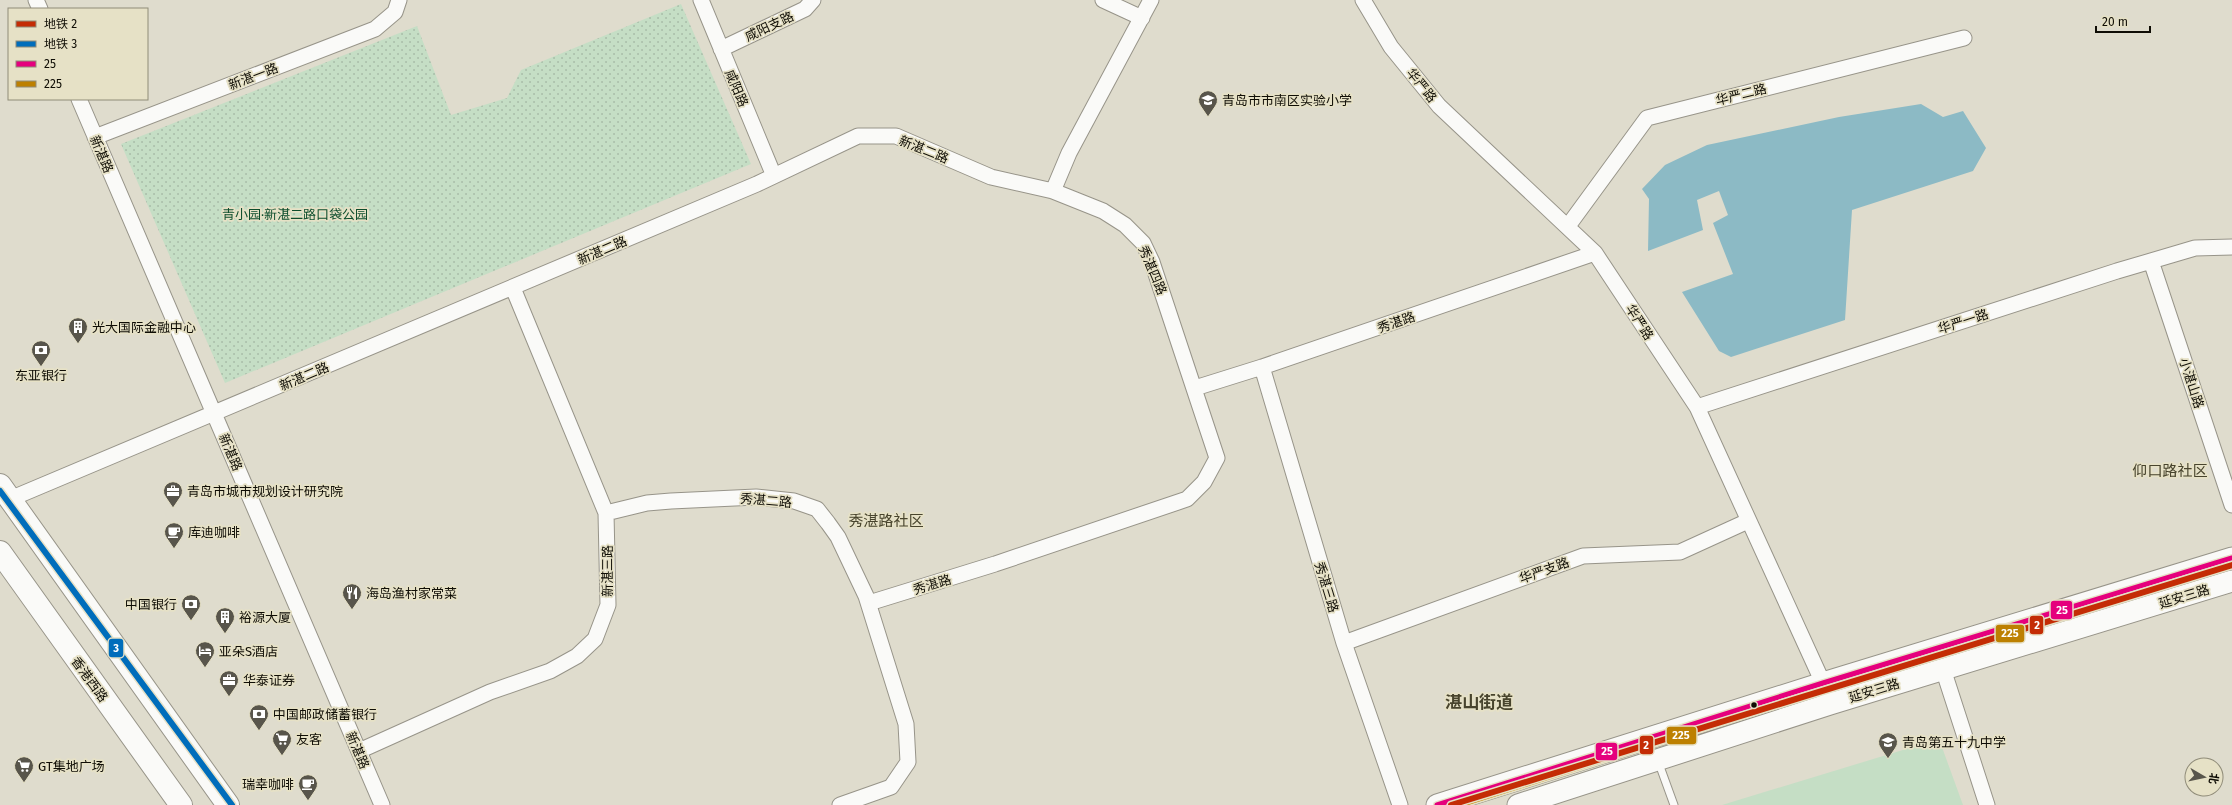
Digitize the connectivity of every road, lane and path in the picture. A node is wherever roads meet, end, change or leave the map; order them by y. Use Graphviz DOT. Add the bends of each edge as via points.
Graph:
graph roads {
  1 [pos="399,0"];
  2 [pos="701,0"];
  3 [pos="813,0"];
  4 [pos="1103,0"];
  5 [pos="1151,0"];
  6 [pos="1363,0"];
  7 [pos="1142,18"];
  8 [pos="1964,38"];
  9 [pos="721,49"];
  10 [pos="79,100"];
  11 [pos="95,137"];
  12 [pos="774,176"];
  13 [pos="991,177"];
  14 [pos="1054,191"];
  15 [pos="1568,226"];
  16 [pos="2232,247"];
  17 [pos="1596,254"];
  18 [pos="2151,261"];
  19 [pos="513,288"];
  20 [pos="1262,367"];
  21 [pos="1195,388"];
  22 [pos="1697,407"];
  23 [pos="214,414"];
  24 [pos="5,492"];
  25 [pos="2232,505"];
  26 [pos="606,513"];
  27 [pos="1748,521"];
  28 [pos="0,552"];
  29 [pos="2232,558"];
  30 [pos="2232,581"];
  31 [pos="869,603"];
  32 [pos="1344,643"];
  33 [pos="1943,669"];
  34 [pos="1823,684"];
  35 [pos="1830,704"];
  36 [pos="359,750"];
  37 [pos="1658,759"];
  38 [pos="180,805"];
  39 [pos="228,805"];
  40 [pos="382,805"];
  41 [pos="840,805"];
  42 [pos="1400,805"];
  43 [pos="1437,805"];
  44 [pos="1518,805"];
  45 [pos="1674,805"];
  46 [pos="1987,805"];
  1 -- 11 [label="street, 新湛一路" via="395,12 375,29"];
  2 -- 9 [label="street, 咸阳路"];
  3 -- 9 [label="street, 咸阳支路" via="806,9"];
  4 -- 7 [label="street"];
  5 -- 7 [label="street"];
  6 -- 15 [label="street, 华严路" via="1391,47 1439,106"];
  7 -- 14 [label="street" via="1069,152"];
  8 -- 15 [label="street, 华严二路" via="1647,118"];
  9 -- 12 [label="street, 咸阳路"];
  10 -- 11 [label="street, 新湛路"];
  11 -- 23 [label="street, 新湛路"];
  12 -- 13 [label="street, 新湛二路" via="858,136 896,136"];
  12 -- 19 [label="street, 新湛二路"];
  13 -- 14 [label="street, 秀湛四路"];
  14 -- 21 [label="street, 秀湛四路" via="1103,211 1125,225 1143,243 1152,262"];
  15 -- 17 [label="street, 华严路"];
  16 -- 18 [label="street, 华严一路" via="2196,248"];
  17 -- 20 [label="street, 秀湛路"];
  17 -- 22 [label="street, 华严路"];
  18 -- 22 [label="street, 华严一路"];
  18 -- 25 [label="street, 小湛山路"];
  19 -- 23 [label="street, 新湛二路"];
  19 -- 26 [label="street, 新湛三路"];
  20 -- 21 [label="street, 秀湛路"];
  20 -- 32 [label="street, 秀湛三路"];
  21 -- 31 [label="street, 秀湛路" via="1217,458 1204,482 1187,499 995,564"];
  22 -- 27 [label="street, 华严路"];
  23 -- 24 [label="street, 新湛二路"];
  23 -- 36 [label="street, 新湛路"];
  24 -- 39 [label="main road"];
  26 -- 31 [label="street, 秀湛二路" via="647,503 756,497 794,502 817,509 838,537"];
  26 -- 36 [label="street, 新湛三路" via="608,604 595,639 577,656 550,672 504,687"];
  27 -- 32 [label="street, 华严支路" via="1680,552 1583,556"];
  27 -- 34 [label="street, 华严路"];
  28 -- 38 [label="main road, 香港西路"];
  29 -- 34 [label="main road, 延安三路"];
  30 -- 33 [label="main road, 延安三路"];
  31 -- 41 [label="street, 秀湛二路" via="906,724 908,762 891,787"];
  32 -- 42 [label="street, 秀湛三路"];
  33 -- 35 [label="main road, 延安三路"];
  33 -- 46 [label="street"];
  34 -- 35 [label="street, 华严路"];
  34 -- 43 [label="main road, 延安三路"];
  35 -- 37 [label="main road, 延安三路"];
  36 -- 40 [label="street, 新湛路"];
  37 -- 44 [label="main road, 延安三路"];
  37 -- 45 [label="lane"];
}
